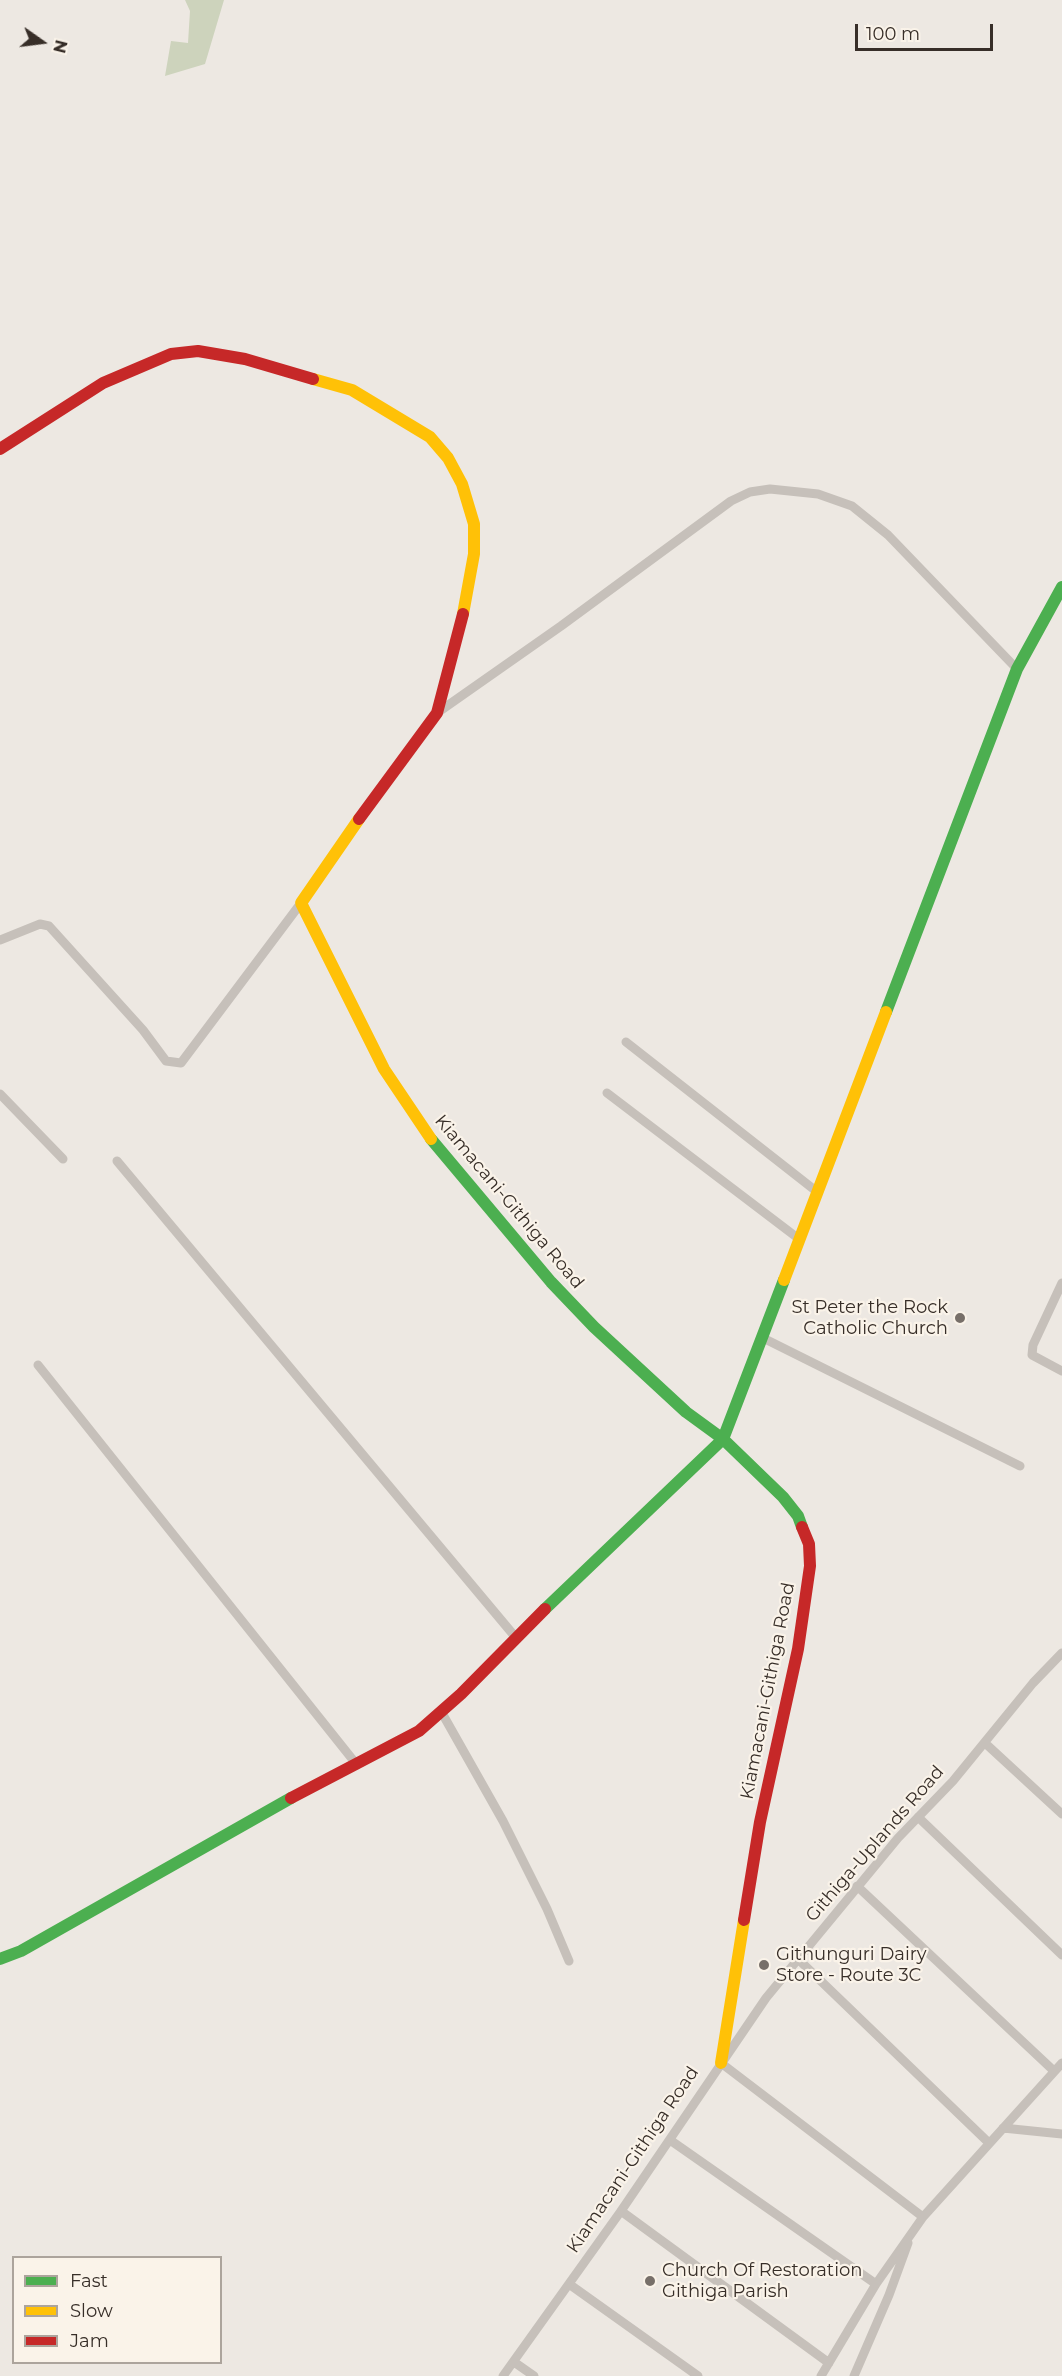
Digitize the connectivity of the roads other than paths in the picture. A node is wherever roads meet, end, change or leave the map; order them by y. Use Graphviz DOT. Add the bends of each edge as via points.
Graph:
graph roads {
  1 [pos="0,449"];
  2 [pos="1062,587"];
  3 [pos="1017,669"];
  4 [pos="437,713"];
  5 [pos="301,903"];
  6 [pos="0,940"];
  7 [pos="626,1042"];
  8 [pos="0,1094"];
  9 [pos="607,1094"];
  10 [pos="63,1159"];
  11 [pos="117,1161"];
  12 [pos="816,1191"];
  13 [pos="800,1239"];
  14 [pos="1062,1283"];
  15 [pos="763,1338"];
  16 [pos="38,1365"];
  17 [pos="1062,1371"];
  18 [pos="723,1439"];
  19 [pos="1020,1466"];
  20 [pos="517,1639"];
  21 [pos="1062,1653"];
  22 [pos="442,1713"];
  23 [pos="985,1743"];
  24 [pos="357,1765"];
  25 [pos="1062,1814"];
  26 [pos="918,1817"];
  27 [pos="857,1886"];
  28 [pos="1062,1955"];
  29 [pos="0,1959"];
  30 [pos="798,1959"];
  31 [pos="569,1961"];
  32 [pos="721,2063"];
  33 [pos="1062,2063"];
  34 [pos="1054,2072"];
  35 [pos="1003,2128"];
  36 [pos="1062,2134"];
  37 [pos="670,2140"];
  38 [pos="989,2144"];
  39 [pos="621,2211"];
  40 [pos="923,2217"];
  41 [pos="910,2235"];
  42 [pos="569,2284"];
  43 [pos="876,2284"];
  44 [pos="514,2362"];
  45 [pos="830,2363"];
  46 [pos="503,2376"];
  47 [pos="534,2376"];
  48 [pos="698,2376"];
  49 [pos="822,2376"];
  50 [pos="854,2376"];
  1 -- 4 [label="street" via="104,384 185,351 245,359 317,378 352,390 395,413 430,437 448,458 462,484 474,524 469,591"];
  2 -- 3 [label="street"];
  3 -- 4 [label="street" via="888,535 852,506 818,494 770,489 730,501"];
  3 -- 12 [label="street"];
  4 -- 5 [label="street"];
  5 -- 6 [label="street" via="181,1063 166,1061 49,926 40,924"];
  5 -- 18 [label="street, Kiamacani-Githiga Road" via="384,1069 433,1142 550,1282 686,1412"];
  7 -- 12 [label="street"];
  8 -- 10 [label="street"];
  9 -- 13 [label="street"];
  11 -- 20 [label="street"];
  12 -- 13 [label="street"];
  13 -- 15 [label="street"];
  14 -- 17 [label="street" via="1032,1355"];
  15 -- 18 [label="street"];
  15 -- 19 [label="street"];
  16 -- 24 [label="street"];
  18 -- 20 [label="street"];
  18 -- 32 [label="street, Kiamacani-Githiga Road" via="798,1516 809,1544 810,1566 798,1649 747,1896"];
  20 -- 22 [label="street"];
  21 -- 23 [label="street, Githiga-Uplands Road"];
  22 -- 24 [label="street" via="419,1731"];
  22 -- 31 [label="street" via="512,1839"];
  23 -- 25 [label="street"];
  23 -- 26 [label="street, Githiga-Uplands Road"];
  24 -- 29 [label="street"];
  26 -- 27 [label="street, Githiga-Uplands Road"];
  26 -- 28 [label="street"];
  27 -- 30 [label="street, Githiga-Uplands Road"];
  27 -- 34 [label="street"];
  30 -- 32 [label="street, Githiga-Uplands Road"];
  30 -- 38 [label="street"];
  32 -- 37 [label="street, Kiamacani-Githiga Road"];
  32 -- 40 [label="street"];
  33 -- 34 [label="street"];
  34 -- 35 [label="street"];
  35 -- 36 [label="street"];
  35 -- 38 [label="street"];
  37 -- 39 [label="street, Kiamacani-Githiga Road"];
  37 -- 43 [label="street"];
  38 -- 40 [label="street"];
  39 -- 42 [label="street, Kiamacani-Githiga Road"];
  39 -- 45 [label="street"];
  40 -- 41 [label="street"];
  41 -- 43 [label="street"];
  41 -- 50 [label="street"];
  42 -- 44 [label="street, Kiamacani-Githiga Road"];
  42 -- 48 [label="street"];
  43 -- 45 [label="street"];
  44 -- 46 [label="street, Kiamacani-Githiga Road"];
  44 -- 47 [label="street"];
  45 -- 49 [label="street"];
}
